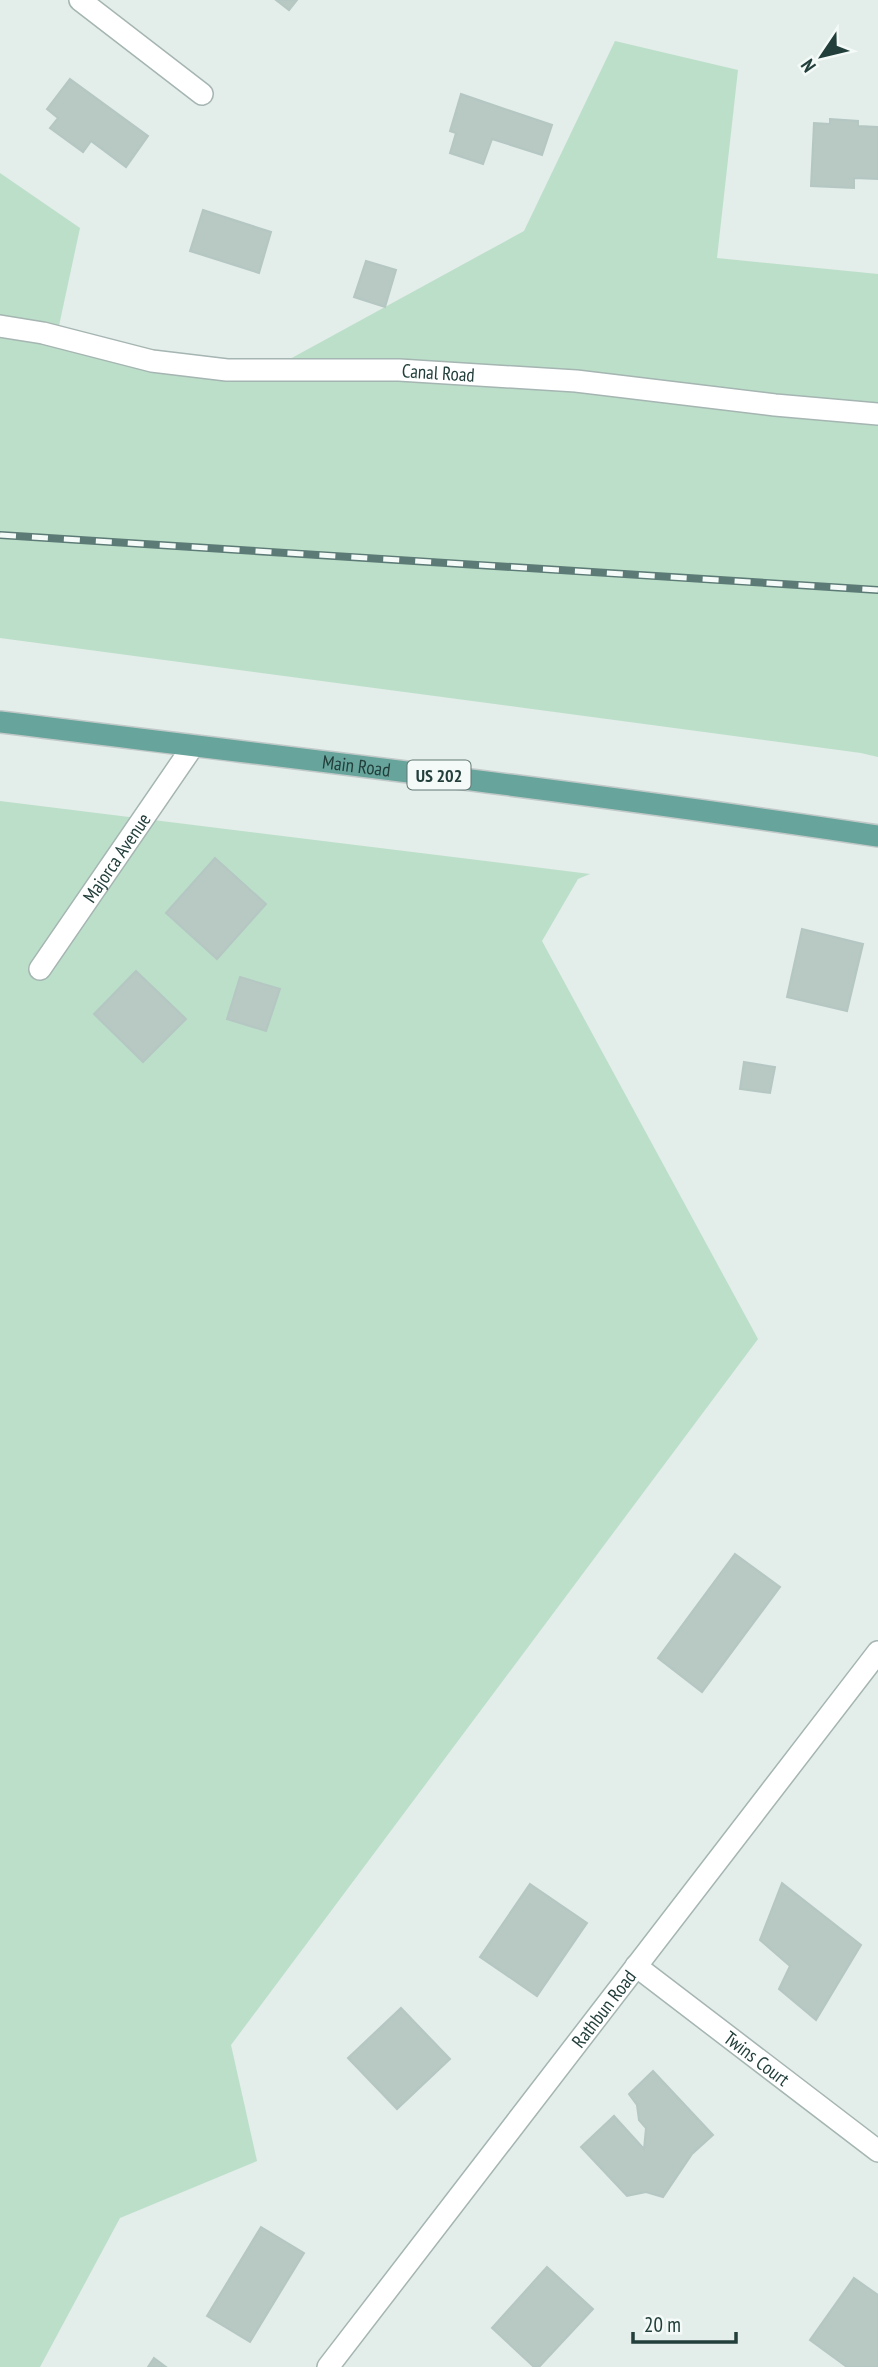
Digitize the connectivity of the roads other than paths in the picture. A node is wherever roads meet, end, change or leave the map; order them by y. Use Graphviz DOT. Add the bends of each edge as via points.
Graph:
graph roads {
  1 [pos="80,0"];
  2 [pos="202,94"];
  3 [pos="0,326"];
  4 [pos="878,414"];
  5 [pos="0,722"];
  6 [pos="193,746"];
  7 [pos="878,836"];
  8 [pos="40,969"];
  9 [pos="878,1652"];
  10 [pos="636,1966"];
  11 [pos="878,2151"];
  12 [pos="328,2367"];
  1 -- 2 [label="street"];
  3 -- 4 [label="street, Canal Road" via="152,361 227,370 399,370 576,381"];
  5 -- 6 [label="main road, Main Road / US 202"];
  6 -- 7 [label="main road, Main Road / US 202" via="561,790"];
  6 -- 8 [label="street, Majorca Avenue"];
  9 -- 10 [label="street, Rathbun Road"];
  10 -- 11 [label="street, Twins Court"];
  10 -- 12 [label="street, Rathbun Road"];
}
